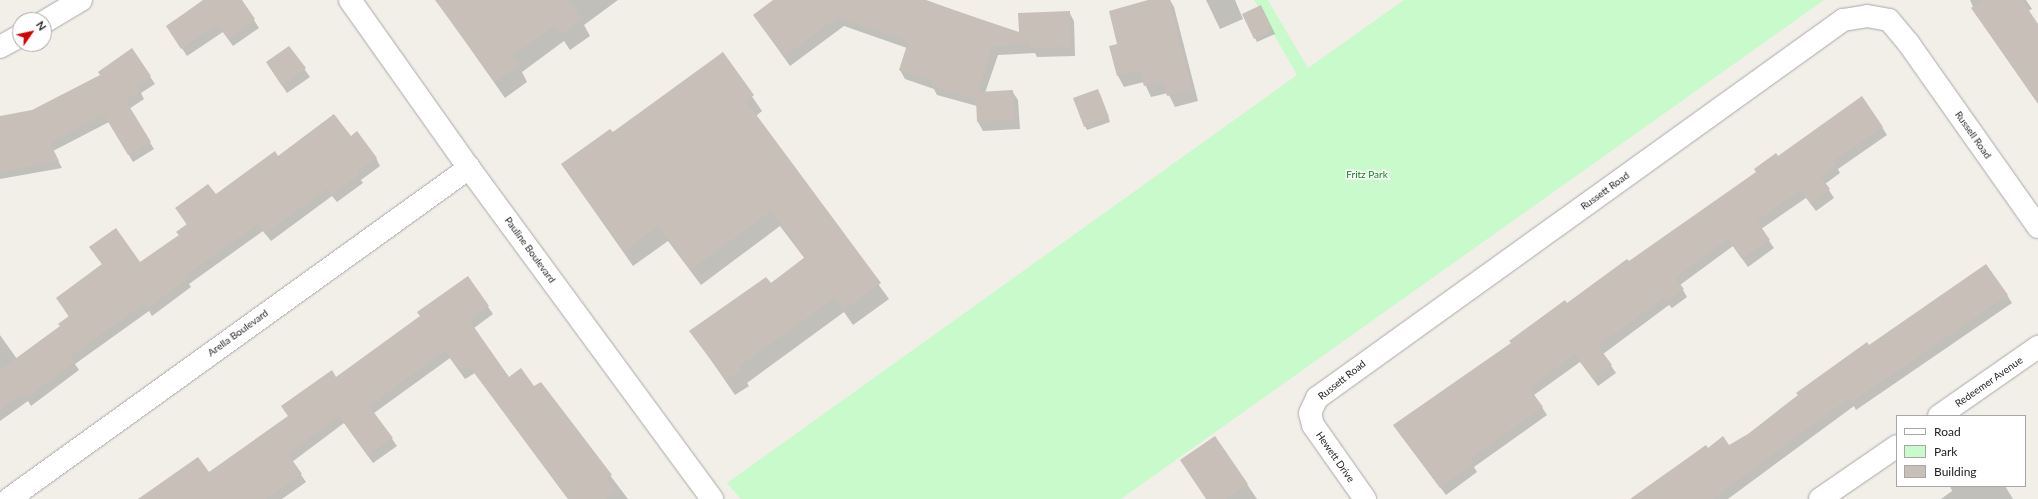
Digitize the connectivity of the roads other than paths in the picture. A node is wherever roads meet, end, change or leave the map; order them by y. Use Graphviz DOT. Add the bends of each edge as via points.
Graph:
graph roads {
  1 [pos="81,0"];
  2 [pos="350,0"];
  3 [pos="52,17"];
  4 [pos="12,40"];
  5 [pos="1909,44"];
  6 [pos="0,47"];
  7 [pos="470,168"];
  8 [pos="2038,226"];
  9 [pos="2038,348"];
  10 [pos="1310,413"];
  11 [pos="1941,415"];
  12 [pos="1896,447"];
  13 [pos="9,499"];
  14 [pos="712,499"];
  15 [pos="1365,499"];
  16 [pos="1820,499"];
  1 -- 3 [label="street"];
  2 -- 7 [label="street, Pauline Boulevard"];
  4 -- 6 [label="street"];
  5 -- 8 [label="street, Russell Road"];
  5 -- 10 [label="street, Russett Road" via="1889,20 1867,16 1843,20 1322,394"];
  7 -- 13 [label="street, Arella Boulevard"];
  7 -- 14 [label="street, Pauline Boulevard"];
  9 -- 11 [label="street, Redeemer Avenue"];
  10 -- 15 [label="street, Hewett Drive" via="1313,425"];
  12 -- 16 [label="street"];
}
